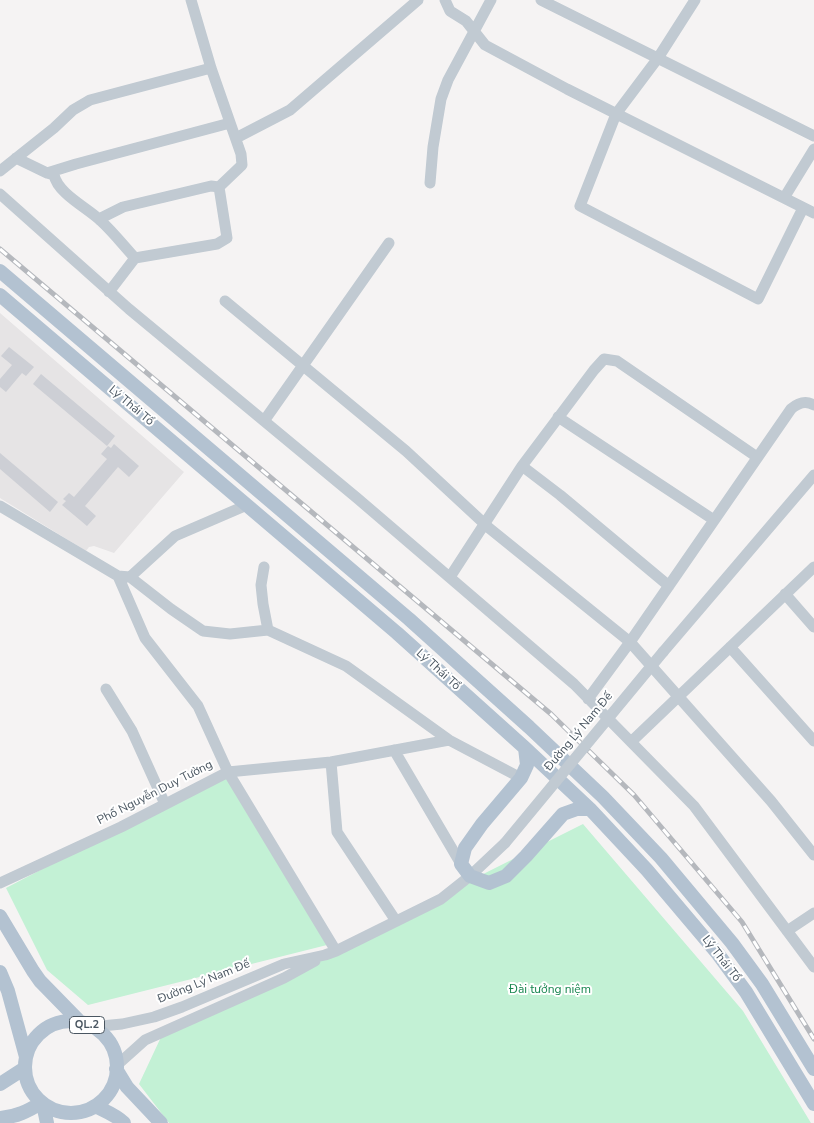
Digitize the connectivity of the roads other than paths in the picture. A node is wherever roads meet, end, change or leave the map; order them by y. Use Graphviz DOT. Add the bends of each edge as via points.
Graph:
graph roads {
  1 [pos="192,0"];
  2 [pos="418,0"];
  3 [pos="445,0"];
  4 [pos="491,0"];
  5 [pos="541,0"];
  6 [pos="695,0"];
  7 [pos="474,33"];
  8 [pos="658,58"];
  9 [pos="212,68"];
  10 [pos="616,114"];
  11 [pos="230,123"];
  12 [pos="814,136"];
  13 [pos="236,138"];
  14 [pos="814,149"];
  15 [pos="16,158"];
  16 [pos="0,171"];
  17 [pos="46,173"];
  18 [pos="430,183"];
  19 [pos="219,186"];
  20 [pos="0,194"];
  21 [pos="784,198"];
  22 [pos="803,208"];
  23 [pos="814,213"];
  24 [pos="100,219"];
  25 [pos="389,243"];
  26 [pos="135,258"];
  27 [pos="0,271"];
  28 [pos="109,292"];
  29 [pos="0,295"];
  30 [pos="225,301"];
  31 [pos="302,366"];
  32 [pos="814,405"];
  33 [pos="558,417"];
  34 [pos="264,421"];
  35 [pos="757,457"];
  36 [pos="522,466"];
  37 [pos="814,475"];
  38 [pos="248,505"];
  39 [pos="0,506"];
  40 [pos="714,520"];
  41 [pos="484,523"];
  42 [pos="264,567"];
  43 [pos="814,567"];
  44 [pos="118,576"];
  45 [pos="130,577"];
  46 [pos="450,577"];
  47 [pos="669,586"];
  48 [pos="785,594"];
  49 [pos="814,627"];
  50 [pos="268,630"];
  51 [pos="630,642"];
  52 [pos="730,647"];
  53 [pos="106,689"];
  54 [pos="679,697"];
  55 [pos="497,698"];
  56 [pos="588,699"];
  57 [pos="485,712"];
  58 [pos="449,740"];
  59 [pos="814,741"];
  60 [pos="631,742"];
  61 [pos="525,748"];
  62 [pos="394,750"];
  63 [pos="331,762"];
  64 [pos="228,772"];
  65 [pos="521,778"];
  66 [pos="165,804"];
  67 [pos="590,809"];
  68 [pos="644,841"];
  69 [pos="632,854"];
  70 [pos="814,855"];
  71 [pos="461,864"];
  72 [pos="470,876"];
  73 [pos="0,883"];
  74 [pos="814,913"];
  75 [pos="0,916"];
  76 [pos="396,921"];
  77 [pos="787,931"];
  78 [pos="331,953"];
  79 [pos="814,967"];
  80 [pos="0,972"];
  81 [pos="86,1025"];
  82 [pos="25,1062"];
  83 [pos="116,1068"];
  84 [pos="814,1069"];
  85 [pos="0,1084"];
  86 [pos="42,1103"];
  87 [pos="814,1104"];
  88 [pos="87,1113"];
  89 [pos="0,1118"];
  90 [pos="47,1123"];
  91 [pos="124,1123"];
  92 [pos="161,1123"];
  1 -- 9 [label="street"];
  2 -- 13 [label="street" via="290,110"];
  3 -- 7 [label="street" via="450,11 466,21"];
  4 -- 7 [label="street"];
  5 -- 8 [label="street"];
  6 -- 8 [label="street"];
  7 -- 10 [label="street" via="485,45"];
  7 -- 18 [label="street" via="441,99"];
  8 -- 10 [label="street"];
  8 -- 12 [label="street"];
  9 -- 11 [label="street"];
  9 -- 15 [label="street" via="90,100 73,110"];
  10 -- 21 [label="street"];
  10 -- 22 [label="street" via="580,206 758,299"];
  11 -- 13 [label="street"];
  11 -- 17 [label="street"];
  13 -- 19 [label="street" via="242,165"];
  14 -- 21 [label="street"];
  15 -- 16 [label="street"];
  15 -- 17 [label="street"];
  17 -- 24 [label="street" via="54,175 65,192"];
  19 -- 24 [label="street" via="123,207"];
  19 -- 26 [label="street" via="226,238 217,244"];
  20 -- 28 [label="street"];
  21 -- 22 [label="street"];
  22 -- 23 [label="street"];
  24 -- 26 [label="street"];
  25 -- 31 [label="street"];
  26 -- 28 [label="street"];
  27 -- 55 [label="main road, Lý Thái Tổ" via="409,618"];
  28 -- 34 [label="street"];
  29 -- 38 [label="main road, Lý Thái Tổ"];
  30 -- 31 [label="street"];
  31 -- 34 [label="street"];
  31 -- 41 [label="street" via="406,451"];
  32 -- 35 [label="street" via="798,403 791,409"];
  33 -- 35 [label="street" via="604,359 617,361"];
  33 -- 36 [label="street"];
  33 -- 40 [label="street"];
  34 -- 46 [label="street"];
  35 -- 40 [label="street"];
  36 -- 41 [label="street"];
  36 -- 47 [label="street"];
  37 -- 72 [label="street, Đường Lý Nam Đế, bridge" via="505,843"];
  38 -- 45 [label="street" via="175,536"];
  38 -- 57 [label="main road, Lý Thái Tổ"];
  39 -- 44 [label="street"];
  40 -- 47 [label="street"];
  41 -- 46 [label="street"];
  41 -- 51 [label="street"];
  42 -- 50 [label="street" via="261,595"];
  43 -- 48 [label="street"];
  44 -- 45 [label="street"];
  44 -- 64 [label="street" via="145,638 198,706"];
  45 -- 50 [label="street" via="203,630 230,634"];
  46 -- 56 [label="street"];
  47 -- 51 [label="street"];
  48 -- 49 [label="street"];
  48 -- 52 [label="street"];
  50 -- 58 [label="street" via="346,666"];
  51 -- 54 [label="street"];
  51 -- 56 [label="street"];
  52 -- 54 [label="street"];
  52 -- 59 [label="street"];
  53 -- 66 [label="street" via="132,731"];
  54 -- 60 [label="street"];
  54 -- 70 [label="street"];
  55 -- 57 [label="main road"];
  55 -- 68 [label="main road, Lý Thái Tổ" via="603,797"];
  56 -- 60 [label="street"];
  57 -- 61 [label="main road, Lý Thái Tổ"];
  58 -- 62 [label="street, Phố Nguyễn Duy Tường"];
  58 -- 65 [label="street"];
  60 -- 77 [label="street" via="694,806"];
  61 -- 65 [label="main road" via="527,765"];
  61 -- 67 [label="main road, Lý Thái Tổ"];
  62 -- 63 [label="street, Phố Nguyễn Duy Tường"];
  62 -- 71 [label="street"];
  63 -- 64 [label="street, Phố Nguyễn Duy Tường"];
  63 -- 76 [label="street" via="338,832"];
  64 -- 66 [label="street, Phố Nguyễn Duy Tường"];
  64 -- 78 [label="street"];
  65 -- 71 [label="main road" via="465,848"];
  66 -- 73 [label="street, Phố Nguyễn Duy Tường"];
  67 -- 69 [label="main road, Lý Thái Tổ"];
  67 -- 72 [label="main road" via="562,814 506,876 489,883"];
  68 -- 69 [label="main road"];
  68 -- 84 [label="main road, Lý Thái Tổ" via="747,963"];
  69 -- 87 [label="main road, Lý Thái Tổ" via="718,954 746,992"];
  71 -- 72 [label="main road"];
  72 -- 76 [label="street, Đường Lý Nam Đế" via="441,899"];
  74 -- 77 [label="street"];
  75 -- 81 [label="main road, QL.2" via="36,976"];
  76 -- 78 [label="street, Đường Lý Nam Đế"];
  77 -- 79 [label="street"];
  78 -- 81 [label="street, Đường Lý Nam Đế" via="284,964 154,1017 122,1024"];
  78 -- 83 [label="street, Đường Lý Nam Đế" via="284,978 145,1040"];
  80 -- 82 [label="main road" via="8,991"];
  81 -- 82 [label="main road, QL.2" via="71,1022 46,1028 32,1042"];
  81 -- 83 [label="main road, QL.2" via="100,1032 109,1043"];
  82 -- 85 [label="main road"];
  82 -- 86 [label="main road" via="26,1080"];
  83 -- 88 [label="main road" via="110,1090"];
  83 -- 92 [label="main road" via="128,1087"];
  86 -- 88 [label="main road" via="65,1113"];
  86 -- 89 [label="main road" via="16,1115"];
  86 -- 90 [label="main road"];
  88 -- 91 [label="main road" via="107,1111"];
}
